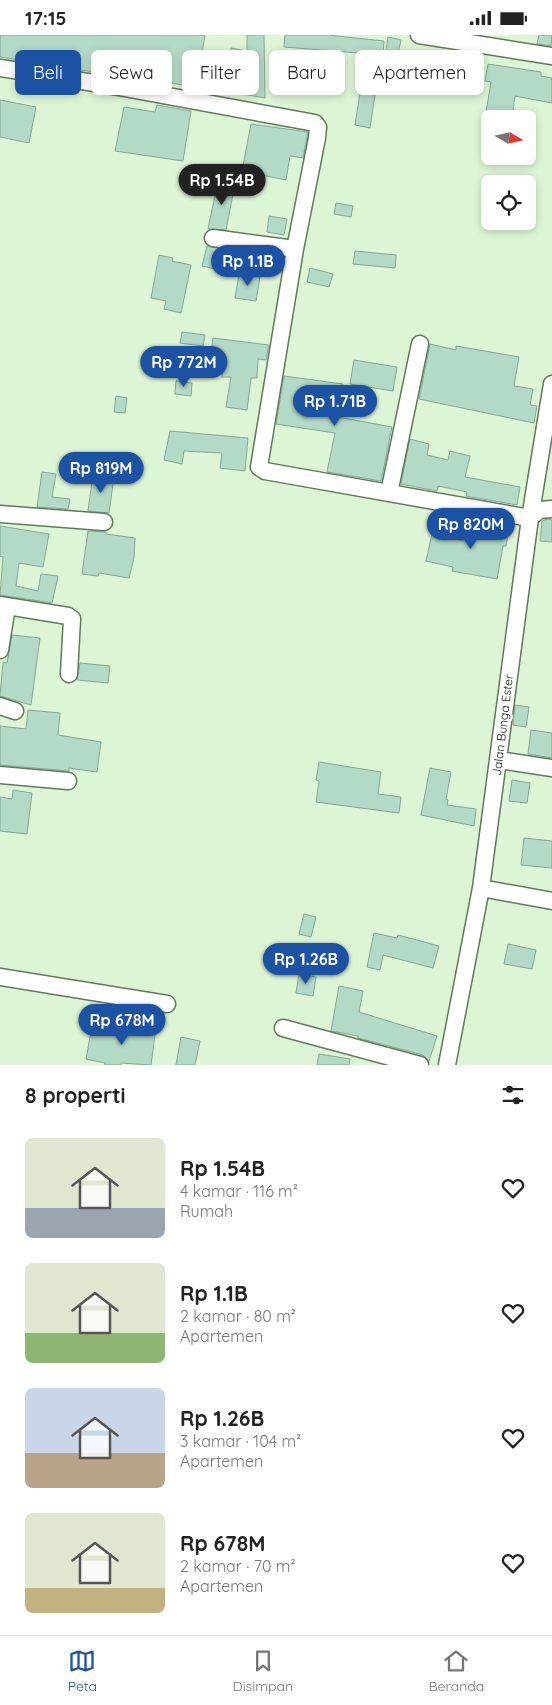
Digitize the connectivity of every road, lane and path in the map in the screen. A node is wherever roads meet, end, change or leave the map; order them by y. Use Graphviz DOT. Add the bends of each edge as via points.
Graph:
graph roads {
  1 [pos="419,35"];
  2 [pos="552,56"];
  3 [pos="0,68"];
  4 [pos="213,239"];
  5 [pos="295,249"];
  6 [pos="420,344"];
  7 [pos="552,384"];
  8 [pos="389,493"];
  9 [pos="552,509"];
  10 [pos="0,513"];
  11 [pos="530,518"];
  12 [pos="104,522"];
  13 [pos="3,606"];
  14 [pos="0,650"];
  15 [pos="69,674"];
  16 [pos="499,759"];
  17 [pos="552,768"];
  18 [pos="0,775"];
  19 [pos="68,781"];
  20 [pos="481,888"];
  21 [pos="552,901"];
  22 [pos="0,977"];
  23 [pos="166,1004"];
  24 [pos="283,1028"];
  25 [pos="420,1065"];
  26 [pos="447,1065"];
  1 -- 2 [label="street"];
  3 -- 5 [label="street" via="315,123 318,132"];
  4 -- 5 [label="street"];
  5 -- 8 [label="street" via="259,467 265,471"];
  6 -- 8 [label="street"];
  7 -- 11 [label="street, Jalan Bunga Ester"];
  8 -- 11 [label="street"];
  9 -- 11 [label="street" via="540,510"];
  10 -- 12 [label="street"];
  11 -- 16 [label="street, Jalan Bunga Ester"];
  13 -- 14 [label="street"];
  13 -- 15 [label="street" via="72,619"];
  16 -- 17 [label="street"];
  16 -- 20 [label="street, Jalan Bunga Ester"];
  18 -- 19 [label="street"];
  20 -- 21 [label="street"];
  20 -- 26 [label="street, Jalan Bunga Ester"];
  22 -- 23 [label="street"];
  24 -- 25 [label="street"];
}
